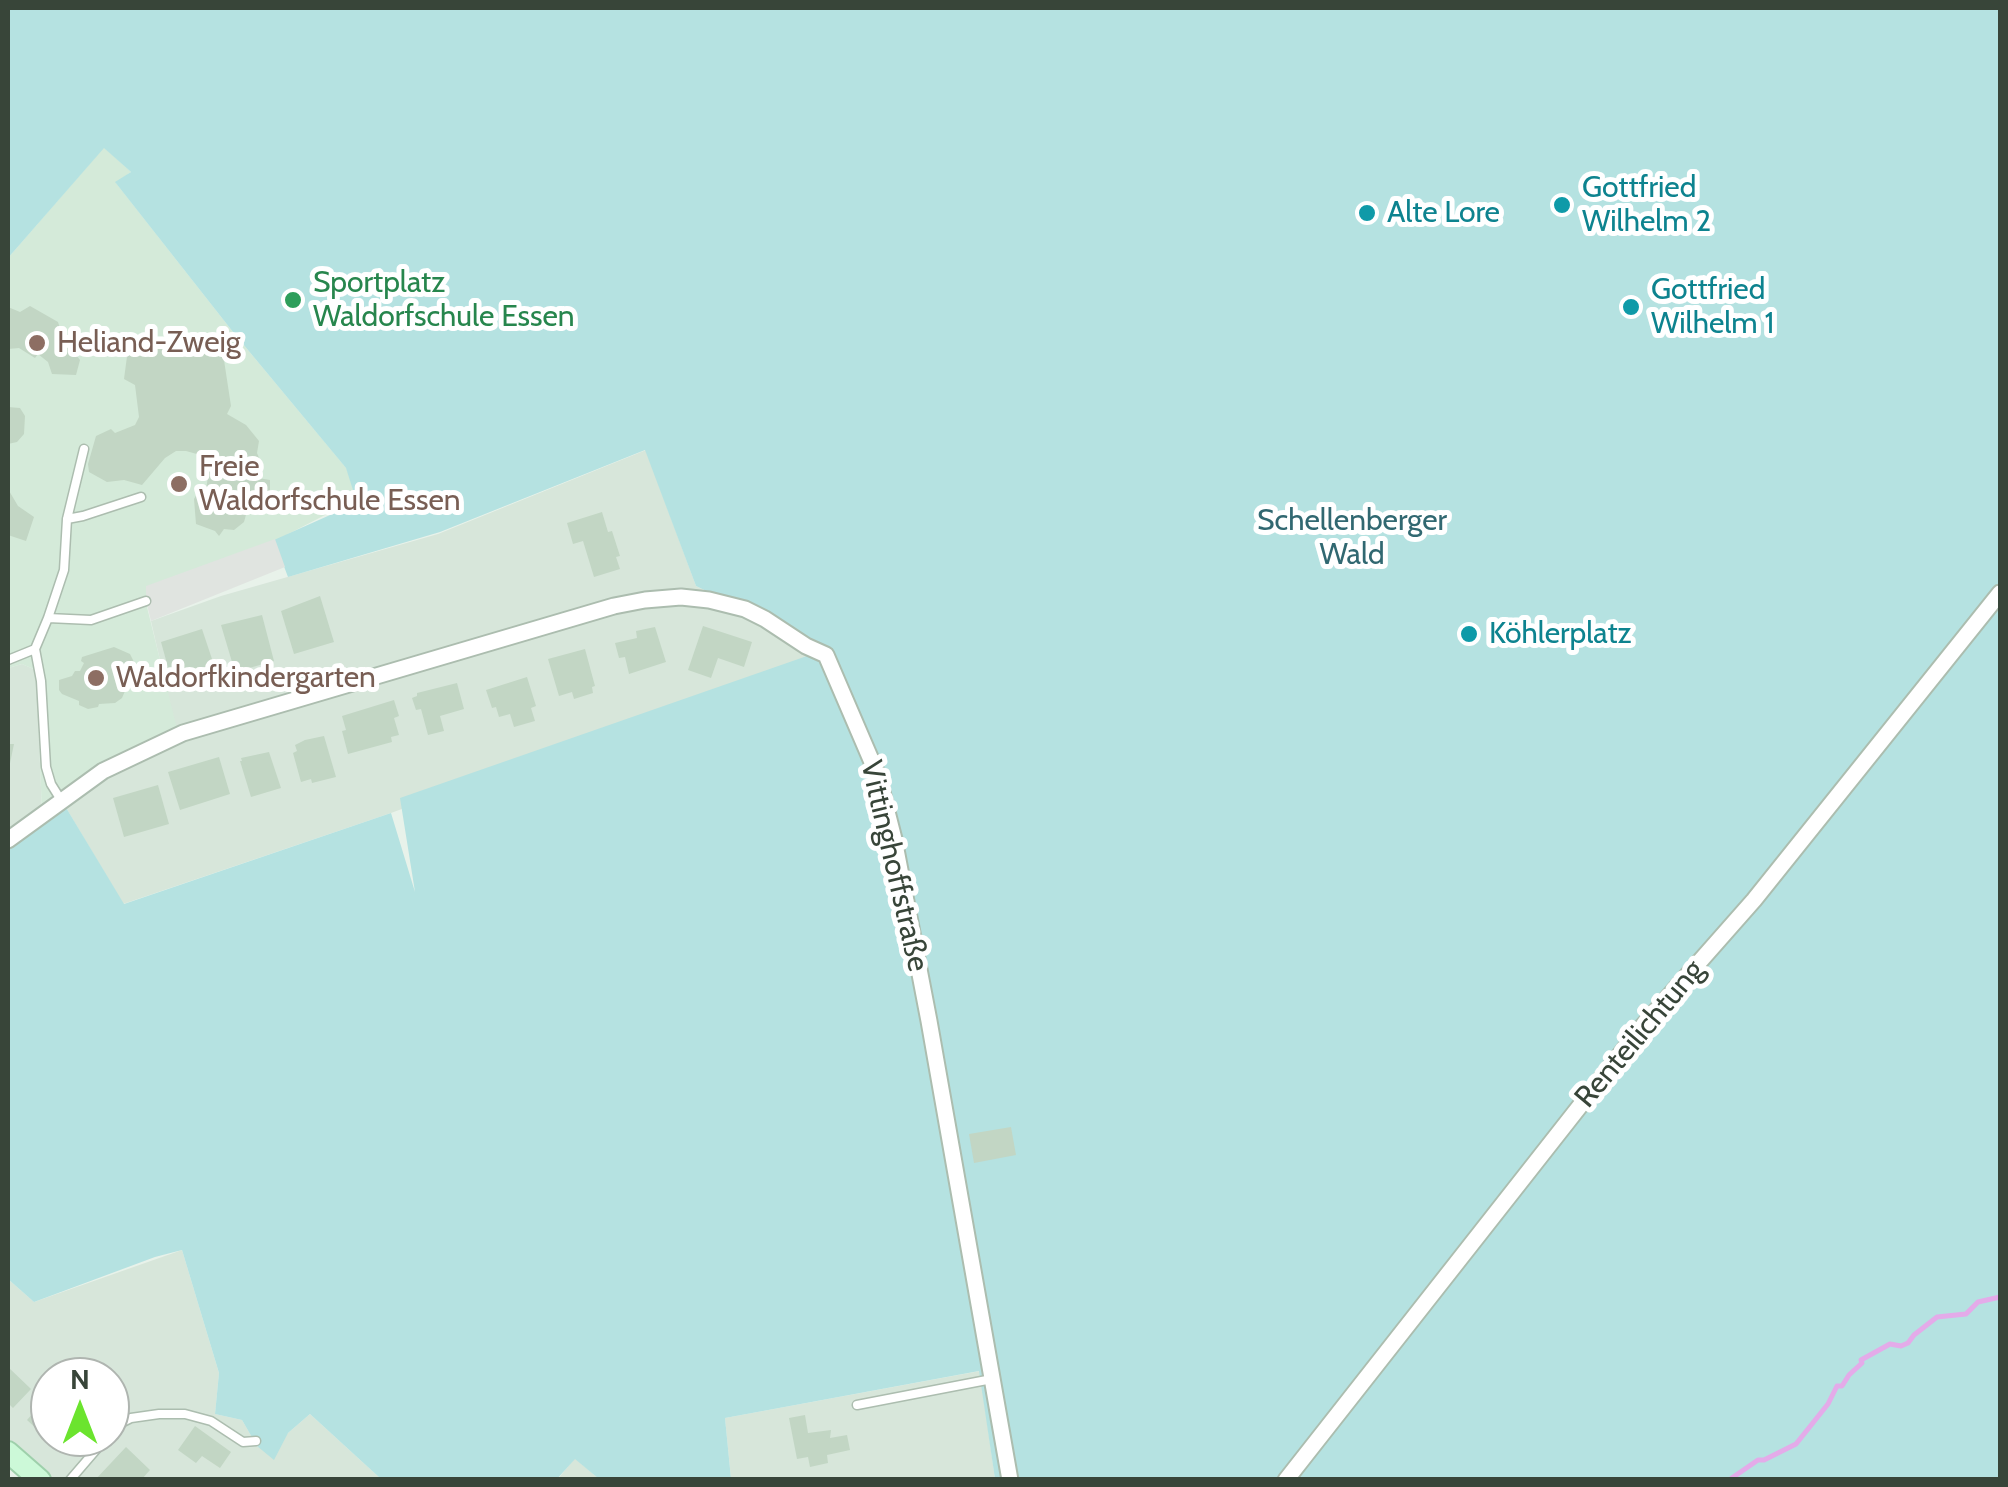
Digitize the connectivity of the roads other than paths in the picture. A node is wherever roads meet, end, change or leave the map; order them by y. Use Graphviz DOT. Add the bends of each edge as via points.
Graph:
graph roads {
  1 [pos="84,449"];
  2 [pos="142,497"];
  3 [pos="67,519"];
  4 [pos="2000,593"];
  5 [pos="146,600"];
  6 [pos="48,618"];
  7 [pos="35,649"];
  8 [pos="8,660"];
  9 [pos="62,800"];
  10 [pos="8,840"];
  11 [pos="992,1379"];
  12 [pos="856,1405"];
  13 [pos="130,1419"];
  14 [pos="256,1440"];
  15 [pos="8,1452"];
  16 [pos="90,1457"];
  17 [pos="40,1480"];
  18 [pos="70,1480"];
  19 [pos="1010,1480"];
  20 [pos="1286,1480"];
  1 -- 3 [label="lane"];
  2 -- 3 [label="lane"];
  3 -- 6 [label="lane" via="64,570"];
  4 -- 20 [label="street, Renteilichtung" via="1754,900 1642,1027"];
  5 -- 6 [label="lane" via="91,620"];
  6 -- 7 [label="lane"];
  7 -- 8 [label="lane"];
  7 -- 9 [label="lane" via="46,767"];
  9 -- 10 [label="street, Vittinghoffstraße"];
  9 -- 11 [label="street, Vittinghoffstraße" via="103,770 183,733 645,600 695,598 745,609 826,655 878,776 894,838"];
  11 -- 12 [label="lane"];
  11 -- 19 [label="street, Vittinghoffstraße"];
  13 -- 14 [label="lane" via="184,1414 211,1421 244,1442"];
  15 -- 17 [label="main road"];
  16 -- 18 [label="lane"];
}
